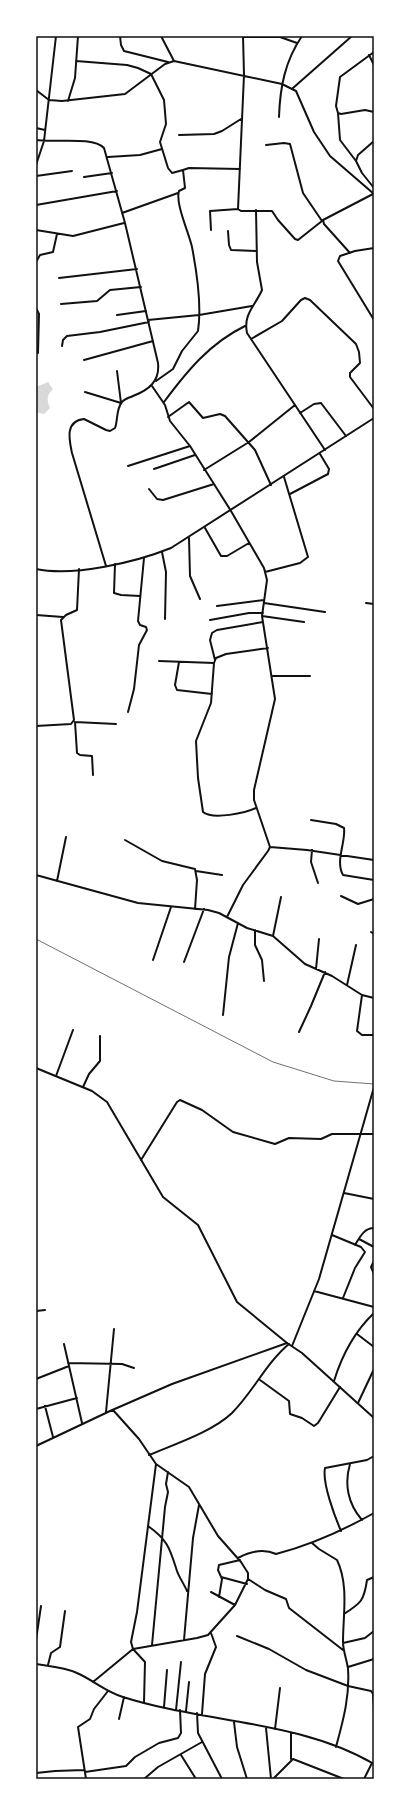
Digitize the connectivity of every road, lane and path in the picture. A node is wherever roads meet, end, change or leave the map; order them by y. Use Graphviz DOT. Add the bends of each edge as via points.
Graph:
graph roads {
  1 [pos="56,36"];
  2 [pos="78,36"];
  3 [pos="120,36"];
  4 [pos="161,36"];
  5 [pos="302,36"];
  6 [pos="352,36"];
  7 [pos="243,37"];
  8 [pos="297,43"];
  9 [pos="374,52"];
  10 [pos="369,55"];
  11 [pos="76,61"];
  12 [pos="174,61"];
  13 [pos="169,63"];
  14 [pos="374,65"];
  15 [pos="152,74"];
  16 [pos="244,76"];
  17 [pos="282,84"];
  18 [pos="293,88"];
  19 [pos="36,91"];
  20 [pos="49,100"];
  21 [pos="68,101"];
  22 [pos="374,112"];
  23 [pos="338,113"];
  24 [pos="279,117"];
  25 [pos="241,119"];
  26 [pos="36,128"];
  27 [pos="45,130"];
  28 [pos="178,135"];
  29 [pos="36,140"];
  30 [pos="44,141"];
  31 [pos="374,141"];
  32 [pos="266,145"];
  33 [pos="162,149"];
  34 [pos="108,157"];
  35 [pos="356,161"];
  36 [pos="36,164"];
  37 [pos="240,169"];
  38 [pos="183,170"];
  39 [pos="72,171"];
  40 [pos="112,173"];
  41 [pos="36,176"];
  42 [pos="84,177"];
  43 [pos="374,188"];
  44 [pos="116,191"];
  45 [pos="178,193"];
  46 [pos="374,194"];
  47 [pos="36,204"];
  48 [pos="238,209"];
  49 [pos="256,210"];
  50 [pos="122,213"];
  51 [pos="323,222"];
  52 [pos="125,223"];
  53 [pos="36,230"];
  54 [pos="211,230"];
  55 [pos="228,231"];
  56 [pos="57,234"];
  57 [pos="374,248"];
  58 [pos="257,251"];
  59 [pos="350,252"];
  60 [pos="36,262"];
  61 [pos="136,269"];
  62 [pos="59,278"];
  63 [pos="141,287"];
  64 [pos="61,304"];
  65 [pos="252,306"];
  66 [pos="36,308"];
  67 [pos="146,311"];
  68 [pos="117,315"];
  69 [pos="199,315"];
  70 [pos="374,320"];
  71 [pos="148,321"];
  72 [pos="246,326"];
  73 [pos="251,339"];
  74 [pos="153,341"];
  75 [pos="62,346"];
  76 [pos="38,353"];
  77 [pos="84,360"];
  78 [pos="117,371"];
  79 [pos="155,382"];
  80 [pos="152,386"];
  81 [pos="85,392"];
  82 [pos="164,402"];
  83 [pos="120,403"];
  84 [pos="295,405"];
  85 [pos="374,409"];
  86 [pos="300,413"];
  87 [pos="168,417"];
  88 [pos="374,418"];
  89 [pos="346,436"];
  90 [pos="249,442"];
  91 [pos="190,446"];
  92 [pos="325,450"];
  93 [pos="320,454"];
  94 [pos="195,455"];
  95 [pos="128,466"];
  96 [pos="154,469"];
  97 [pos="204,470"];
  98 [pos="284,477"];
  99 [pos="214,484"];
  100 [pos="271,485"];
  101 [pos="149,489"];
  102 [pos="290,494"];
  103 [pos="231,511"];
  104 [pos="204,528"];
  105 [pos="189,538"];
  106 [pos="249,543"];
  107 [pos="162,552"];
  108 [pos="144,558"];
  109 [pos="115,564"];
  110 [pos="106,566"];
  111 [pos="36,569"];
  112 [pos="79,569"];
  113 [pos="265,572"];
  114 [pos="140,596"];
  115 [pos="200,599"];
  116 [pos="264,602"];
  117 [pos="366,603"];
  118 [pos="374,604"];
  119 [pos="217,606"];
  120 [pos="325,612"];
  121 [pos="262,614"];
  122 [pos="36,615"];
  123 [pos="63,617"];
  124 [pos="165,619"];
  125 [pos="210,620"];
  126 [pos="263,622"];
  127 [pos="304,622"];
  128 [pos="268,648"];
  129 [pos="215,660"];
  130 [pos="159,661"];
  131 [pos="179,662"];
  132 [pos="214,663"];
  133 [pos="273,676"];
  134 [pos="310,676"];
  135 [pos="212,694"];
  136 [pos="128,712"];
  137 [pos="74,722"];
  138 [pos="116,724"];
  139 [pos="36,726"];
  140 [pos="93,775"];
  141 [pos="256,808"];
  142 [pos="312,820"];
  143 [pos="66,837"];
  144 [pos="125,840"];
  145 [pos="270,846"];
  146 [pos="312,850"];
  147 [pos="341,854"];
  148 [pos="374,860"];
  149 [pos="196,871"];
  150 [pos="36,875"];
  151 [pos="222,875"];
  152 [pos="374,880"];
  153 [pos="57,881"];
  154 [pos="318,883"];
  155 [pos="341,896"];
  156 [pos="280,897"];
  157 [pos="374,899"];
  158 [pos="171,907"];
  159 [pos="195,909"];
  160 [pos="204,910"];
  161 [pos="227,917"];
  162 [pos="238,923"];
  163 [pos="254,930"];
  164 [pos="372,932"];
  165 [pos="374,934"];
  166 [pos="273,936"];
  167 [pos="319,939"];
  168 [pos="356,945"];
  169 [pos="154,960"];
  170 [pos="184,962"];
  171 [pos="316,969"];
  172 [pos="325,972"];
  173 [pos="264,981"];
  174 [pos="346,984"];
  175 [pos="362,995"];
  176 [pos="374,998"];
  177 [pos="223,1015"];
  178 [pos="73,1030"];
  179 [pos="299,1032"];
  180 [pos="374,1035"];
  181 [pos="100,1036"];
  182 [pos="36,1068"];
  183 [pos="56,1076"];
  184 [pos="83,1087"];
  185 [pos="374,1087"];
  186 [pos="361,1133"];
  187 [pos="374,1134"];
  188 [pos="142,1160"];
  189 [pos="344,1193"];
  190 [pos="374,1199"];
  191 [pos="374,1228"];
  192 [pos="331,1235"];
  193 [pos="359,1238"];
  194 [pos="355,1245"];
  195 [pos="374,1247"];
  196 [pos="374,1261"];
  197 [pos="374,1274"];
  198 [pos="314,1291"];
  199 [pos="343,1298"];
  200 [pos="374,1307"];
  201 [pos="45,1310"];
  202 [pos="36,1311"];
  203 [pos="374,1313"];
  204 [pos="114,1329"];
  205 [pos="357,1334"];
  206 [pos="64,1344"];
  207 [pos="289,1344"];
  208 [pos="374,1347"];
  209 [pos="68,1362"];
  210 [pos="110,1364"];
  211 [pos="69,1366"];
  212 [pos="134,1368"];
  213 [pos="374,1369"];
  214 [pos="36,1379"];
  215 [pos="260,1380"];
  216 [pos="334,1382"];
  217 [pos="340,1387"];
  218 [pos="77,1398"];
  219 [pos="358,1403"];
  220 [pos="45,1406"];
  221 [pos="36,1409"];
  222 [pos="113,1410"];
  223 [pos="106,1412"];
  224 [pos="374,1418"];
  225 [pos="82,1423"];
  226 [pos="53,1437"];
  227 [pos="36,1446"];
  228 [pos="149,1455"];
  229 [pos="374,1456"];
  230 [pos="156,1464"];
  231 [pos="350,1464"];
  232 [pos="168,1472"];
  233 [pos="199,1504"];
  234 [pos="374,1513"];
  235 [pos="362,1520"];
  236 [pos="148,1526"];
  237 [pos="341,1531"];
  238 [pos="163,1538"];
  239 [pos="312,1543"];
  240 [pos="239,1559"];
  241 [pos="221,1577"];
  242 [pos="374,1577"];
  243 [pos="248,1579"];
  244 [pos="247,1584"];
  245 [pos="188,1592"];
  246 [pos="211,1592"];
  247 [pos="219,1597"];
  248 [pos="235,1605"];
  249 [pos="41,1606"];
  250 [pos="65,1611"];
  251 [pos="344,1614"];
  252 [pos="374,1630"];
  253 [pos="211,1633"];
  254 [pos="237,1636"];
  255 [pos="36,1640"];
  256 [pos="184,1641"];
  257 [pos="343,1643"];
  258 [pos="152,1646"];
  259 [pos="133,1649"];
  260 [pos="344,1651"];
  261 [pos="374,1659"];
  262 [pos="180,1662"];
  263 [pos="36,1664"];
  264 [pos="48,1666"];
  265 [pos="348,1667"];
  266 [pos="166,1670"];
  267 [pos="93,1682"];
  268 [pos="189,1682"];
  269 [pos="348,1686"];
  270 [pos="280,1688"];
  271 [pos="108,1691"];
  272 [pos="124,1697"];
  273 [pos="144,1702"];
  274 [pos="164,1707"];
  275 [pos="374,1708"];
  276 [pos="176,1710"];
  277 [pos="180,1710"];
  278 [pos="186,1711"];
  279 [pos="197,1713"];
  280 [pos="202,1714"];
  281 [pos="119,1719"];
  282 [pos="234,1722"];
  283 [pos="266,1728"];
  284 [pos="275,1729"];
  285 [pos="291,1732"];
  286 [pos="202,1742"];
  287 [pos="336,1747"];
  288 [pos="181,1754"];
  289 [pos="291,1760"];
  290 [pos="373,1764"];
  291 [pos="85,1771"];
  292 [pos="36,1773"];
  293 [pos="86,1779"];
  294 [pos="144,1779"];
  295 [pos="196,1779"];
  296 [pos="222,1779"];
  297 [pos="247,1779"];
  298 [pos="272,1779"];
  299 [pos="344,1779"];
  300 [pos="364,1779"];
  1 -- 20 [label="street"];
  2 -- 11 [label="street"];
  3 -- 13 [label="street" via="124,51"];
  4 -- 12 [label="street"];
  5 -- 8 [label="street"];
  6 -- 18 [label="street"];
  7 -- 8 [label="street" via="280,37"];
  7 -- 16 [label="street"];
  8 -- 17 [label="street" via="290,55"];
  9 -- 10 [label="street"];
  10 -- 14 [label="street"];
  10 -- 23 [label="street" via="340,77 336,106"];
  11 -- 15 [label="street" via="127,65"];
  11 -- 21 [label="street" via="74,83"];
  12 -- 13 [label="street"];
  12 -- 16 [label="street"];
  13 -- 15 [label="street"];
  15 -- 21 [label="street" via="125,94"];
  15 -- 33 [label="street" via="164,100 166,121 161,139"];
  16 -- 17 [label="street"];
  16 -- 25 [label="street"];
  17 -- 18 [label="street"];
  17 -- 24 [label="street"];
  18 -- 46 [label="street" via="326,151"];
  19 -- 20 [label="street"];
  20 -- 21 [label="street"];
  20 -- 27 [label="street"];
  22 -- 23 [label="street" via="365,110"];
  23 -- 35 [label="street" via="340,140"];
  25 -- 28 [label="street" via="218,133"];
  25 -- 37 [label="street"];
  26 -- 27 [label="street"];
  27 -- 30 [label="street"];
  29 -- 30 [label="street"];
  30 -- 34 [label="street" via="97,143 104,148"];
  30 -- 36 [label="street"];
  31 -- 35 [label="street"];
  32 -- 51 [label="street" via="290,144 303,193"];
  33 -- 34 [label="street" via="140,155"];
  33 -- 38 [label="street" via="170,172"];
  34 -- 40 [label="street"];
  35 -- 43 [label="street"];
  37 -- 38 [label="street"];
  37 -- 48 [label="street"];
  38 -- 45 [label="street" via="186,187"];
  39 -- 41 [label="street"];
  40 -- 42 [label="street"];
  40 -- 44 [label="street"];
  44 -- 47 [label="street"];
  44 -- 50 [label="street"];
  45 -- 50 [label="street"];
  45 -- 69 [label="street" via="180,215 186,227 194,261"];
  46 -- 51 [label="street" via="328,216"];
  48 -- 49 [label="street"];
  48 -- 54 [label="street" via="210,211"];
  49 -- 51 [label="street" via="274,212 278,220 298,240"];
  49 -- 58 [label="street"];
  50 -- 52 [label="street"];
  51 -- 59 [label="street"];
  52 -- 56 [label="street" via="73,236"];
  52 -- 61 [label="street"];
  53 -- 56 [label="street"];
  55 -- 58 [label="street" via="231,250"];
  56 -- 60 [label="street" via="53,252 40,255"];
  57 -- 59 [label="street"];
  58 -- 65 [label="street" via="262,290"];
  59 -- 70 [label="street" via="340,256 338,261"];
  61 -- 62 [label="street"];
  61 -- 63 [label="street"];
  63 -- 64 [label="street" via="110,290 97,301"];
  63 -- 67 [label="street"];
  65 -- 69 [label="street"];
  65 -- 72 [label="street"];
  66 -- 76 [label="street" via="39,314"];
  67 -- 68 [label="street"];
  67 -- 71 [label="street"];
  69 -- 71 [label="street"];
  69 -- 79 [label="street" via="198,333 182,351 173,369"];
  71 -- 74 [label="street"];
  71 -- 75 [label="street" via="100,332 67,336"];
  72 -- 73 [label="street"];
  72 -- 82 [label="street" via="222,339 202,356"];
  73 -- 84 [label="street"];
  73 -- 85 [label="street" via="282,321 303,298 310,300 356,344 360,363 350,373 350,377"];
  74 -- 77 [label="street"];
  74 -- 79 [label="street" via="159,369"];
  78 -- 83 [label="street"];
  79 -- 80 [label="street"];
  80 -- 82 [label="street"];
  80 -- 83 [label="street"];
  81 -- 83 [label="street"];
  82 -- 87 [label="street"];
  83 -- 110 [label="street" via="113,430 106,430 84,419 72,423 69,432 72,453"];
  84 -- 86 [label="street"];
  84 -- 90 [label="street"];
  86 -- 89 [label="street" via="314,404 321,403"];
  86 -- 92 [label="street"];
  87 -- 90 [label="street" via="189,402 203,418 220,414 225,416"];
  87 -- 91 [label="street"];
  88 -- 89 [label="street"];
  89 -- 92 [label="street"];
  90 -- 97 [label="street"];
  90 -- 100 [label="street" via="260,458"];
  91 -- 94 [label="street"];
  91 -- 95 [label="street"];
  92 -- 93 [label="street"];
  93 -- 98 [label="street"];
  93 -- 102 [label="street" via="329,469 328,474"];
  94 -- 96 [label="street"];
  94 -- 97 [label="street"];
  97 -- 99 [label="street"];
  98 -- 100 [label="street"];
  98 -- 102 [label="street"];
  99 -- 101 [label="street" via="163,500 157,499"];
  99 -- 103 [label="street"];
  100 -- 103 [label="street"];
  102 -- 113 [label="street" via="308,557 300,563"];
  103 -- 104 [label="street"];
  103 -- 106 [label="street"];
  104 -- 105 [label="street"];
  104 -- 106 [label="street" via="221,556 228,556"];
  105 -- 107 [label="street"];
  105 -- 115 [label="street" via="190,576"];
  106 -- 113 [label="street"];
  107 -- 108 [label="street"];
  107 -- 124 [label="street" via="166,572"];
  108 -- 109 [label="street"];
  108 -- 114 [label="street"];
  109 -- 110 [label="street"];
  109 -- 114 [label="street" via="114,593"];
  110 -- 112 [label="street"];
  111 -- 112 [label="street"];
  112 -- 123 [label="street" via="77,610"];
  113 -- 116 [label="street" via="267,580"];
  114 -- 136 [label="street" via="139,623 147,630 139,645 134,689"];
  116 -- 119 [label="street"];
  116 -- 120 [label="street"];
  116 -- 121 [label="street"];
  117 -- 118 [label="street"];
  121 -- 125 [label="street" via="249,613"];
  121 -- 126 [label="street"];
  121 -- 127 [label="street"];
  122 -- 123 [label="street"];
  123 -- 137 [label="street" via="61,624"];
  126 -- 128 [label="street"];
  126 -- 129 [label="street" via="212,632 210,640"];
  128 -- 129 [label="street" via="220,655"];
  128 -- 133 [label="street"];
  129 -- 132 [label="street"];
  130 -- 131 [label="street"];
  131 -- 132 [label="street"];
  131 -- 135 [label="street" via="175,685 177,690"];
  132 -- 135 [label="street"];
  133 -- 134 [label="street"];
  133 -- 141 [label="street" via="275,700 254,785"];
  135 -- 141 [label="street" via="210,707 196,741 202,808 205,814 244,813"];
  137 -- 138 [label="street"];
  137 -- 139 [label="street"];
  137 -- 140 [label="street" via="77,753 92,756"];
  141 -- 145 [label="street"];
  142 -- 147 [label="street" via="344,828"];
  143 -- 153 [label="street"];
  144 -- 149 [label="street" via="162,861 192,867"];
  145 -- 146 [label="street"];
  145 -- 161 [label="street" via="243,885"];
  146 -- 147 [label="street"];
  146 -- 154 [label="street" via="311,862"];
  147 -- 148 [label="street"];
  147 -- 152 [label="street" via="343,875"];
  149 -- 151 [label="street"];
  149 -- 159 [label="street"];
  150 -- 153 [label="street"];
  153 -- 158 [label="street" via="138,903"];
  155 -- 157 [label="street" via="358,904"];
  156 -- 166 [label="street"];
  158 -- 159 [label="street"];
  158 -- 169 [label="street"];
  159 -- 160 [label="street"];
  160 -- 161 [label="street"];
  160 -- 170 [label="street"];
  161 -- 162 [label="street"];
  162 -- 163 [label="street"];
  162 -- 177 [label="street" via="229,957"];
  163 -- 166 [label="street"];
  163 -- 173 [label="street" via="255,945 262,960"];
  164 -- 165 [label="street"];
  166 -- 171 [label="street" via="303,963"];
  167 -- 171 [label="street"];
  168 -- 174 [label="street"];
  171 -- 172 [label="street"];
  172 -- 174 [label="street"];
  172 -- 179 [label="street"];
  174 -- 175 [label="street"];
  175 -- 176 [label="street"];
  175 -- 180 [label="street" via="357,1031 362,1035"];
  178 -- 183 [label="street"];
  181 -- 184 [label="street" via="100,1061 89,1074"];
  182 -- 183 [label="street"];
  183 -- 184 [label="street"];
  184 -- 188 [label="street" via="97,1093 107,1102"];
  185 -- 186 [label="street"];
  186 -- 187 [label="street"];
  186 -- 188 [label="street" via="332,1134 320,1139 289,1138 275,1144 233,1132 202,1110 180,1100"];
  186 -- 189 [label="street"];
  188 -- 207 [label="street" via="163,1197 198,1225 237,1302"];
  189 -- 190 [label="street"];
  189 -- 192 [label="street"];
  191 -- 193 [label="street" via="368,1228"];
  192 -- 194 [label="street"];
  192 -- 198 [label="street"];
  193 -- 194 [label="street"];
  193 -- 195 [label="street"];
  194 -- 199 [label="street" via="365,1250 365,1254 355,1268"];
  196 -- 197 [label="street" via="371,1267"];
  198 -- 199 [label="street"];
  198 -- 207 [label="street"];
  199 -- 200 [label="street"];
  201 -- 202 [label="street"];
  203 -- 205 [label="street"];
  204 -- 210 [label="street"];
  205 -- 208 [label="street"];
  205 -- 216 [label="street" via="341,1358"];
  206 -- 209 [label="street"];
  207 -- 215 [label="street"];
  207 -- 216 [label="street" via="302,1352"];
  207 -- 222 [label="street" via="172,1384"];
  209 -- 210 [label="street"];
  209 -- 211 [label="street"];
  210 -- 212 [label="street"];
  210 -- 223 [label="street"];
  211 -- 214 [label="street"];
  211 -- 218 [label="street"];
  213 -- 219 [label="street"];
  215 -- 217 [label="street" via="289,1401 290,1414 314,1426"];
  215 -- 228 [label="street" via="223,1421"];
  216 -- 217 [label="street"];
  217 -- 219 [label="street"];
  218 -- 220 [label="street"];
  218 -- 225 [label="street"];
  219 -- 224 [label="street"];
  220 -- 221 [label="street"];
  220 -- 226 [label="street"];
  222 -- 223 [label="street"];
  222 -- 228 [label="street"];
  223 -- 225 [label="street"];
  225 -- 226 [label="street"];
  226 -- 227 [label="street"];
  228 -- 230 [label="street"];
  229 -- 231 [label="street"];
  230 -- 232 [label="street"];
  230 -- 236 [label="street"];
  231 -- 235 [label="street" via="346,1486 355,1512"];
  231 -- 237 [label="street" via="324,1469 333,1513"];
  232 -- 233 [label="street" via="189,1487"];
  232 -- 238 [label="street"];
  233 -- 240 [label="street" via="218,1536"];
  233 -- 245 [label="street"];
  234 -- 235 [label="street"];
  235 -- 237 [label="street"];
  236 -- 238 [label="street"];
  236 -- 259 [label="street" via="131,1642"];
  237 -- 239 [label="street"];
  238 -- 245 [label="street"];
  238 -- 258 [label="street"];
  239 -- 240 [label="street" via="276,1554 268,1550 250,1552"];
  239 -- 251 [label="street" via="333,1557 340,1566"];
  240 -- 241 [label="street" via="219,1566"];
  240 -- 243 [label="street" via="248,1573"];
  241 -- 244 [label="street"];
  241 -- 247 [label="street"];
  242 -- 251 [label="street" via="367,1580 365,1594 360,1603"];
  243 -- 244 [label="street"];
  243 -- 260 [label="street" via="286,1600 288,1608"];
  244 -- 248 [label="street"];
  245 -- 256 [label="street"];
  246 -- 247 [label="street"];
  247 -- 248 [label="street"];
  248 -- 253 [label="street"];
  249 -- 255 [label="street"];
  250 -- 264 [label="street" via="60,1647 51,1653"];
  251 -- 257 [label="street"];
  252 -- 257 [label="street" via="366,1638"];
  253 -- 256 [label="street"];
  253 -- 280 [label="street" via="216,1647 206,1674"];
  254 -- 269 [label="street" via="269,1649 306,1670"];
  256 -- 258 [label="street"];
  257 -- 260 [label="street"];
  258 -- 259 [label="street"];
  259 -- 267 [label="street"];
  259 -- 273 [label="street" via="145,1662"];
  260 -- 265 [label="street"];
  261 -- 265 [label="street"];
  262 -- 276 [label="street"];
  263 -- 264 [label="street"];
  264 -- 267 [label="street" via="76,1672"];
  265 -- 269 [label="street"];
  266 -- 274 [label="street"];
  267 -- 271 [label="street"];
  268 -- 278 [label="street"];
  269 -- 275 [label="street" via="373,1692"];
  269 -- 287 [label="street" via="346,1712"];
  270 -- 284 [label="street"];
  271 -- 272 [label="street"];
  271 -- 291 [label="street" via="94,1709 90,1719 78,1727"];
  272 -- 273 [label="street"];
  272 -- 281 [label="street"];
  273 -- 274 [label="street"];
  274 -- 276 [label="street"];
  276 -- 277 [label="street"];
  277 -- 278 [label="street"];
  277 -- 291 [label="street" via="181,1734 178,1738 159,1743 135,1757 126,1766"];
  278 -- 279 [label="street"];
  279 -- 280 [label="street"];
  279 -- 286 [label="street" via="197,1730"];
  280 -- 282 [label="street"];
  282 -- 283 [label="street"];
  282 -- 297 [label="street" via="237,1747"];
  283 -- 284 [label="street"];
  283 -- 298 [label="street"];
  284 -- 285 [label="street"];
  285 -- 287 [label="street"];
  285 -- 289 [label="street"];
  286 -- 288 [label="street"];
  286 -- 296 [label="street"];
  287 -- 290 [label="street"];
  288 -- 294 [label="street" via="158,1767"];
  288 -- 295 [label="street"];
  289 -- 298 [label="street"];
  289 -- 299 [label="street" via="297,1759"];
  290 -- 300 [label="street"];
  291 -- 292 [label="street"];
  291 -- 293 [label="street"];
}
